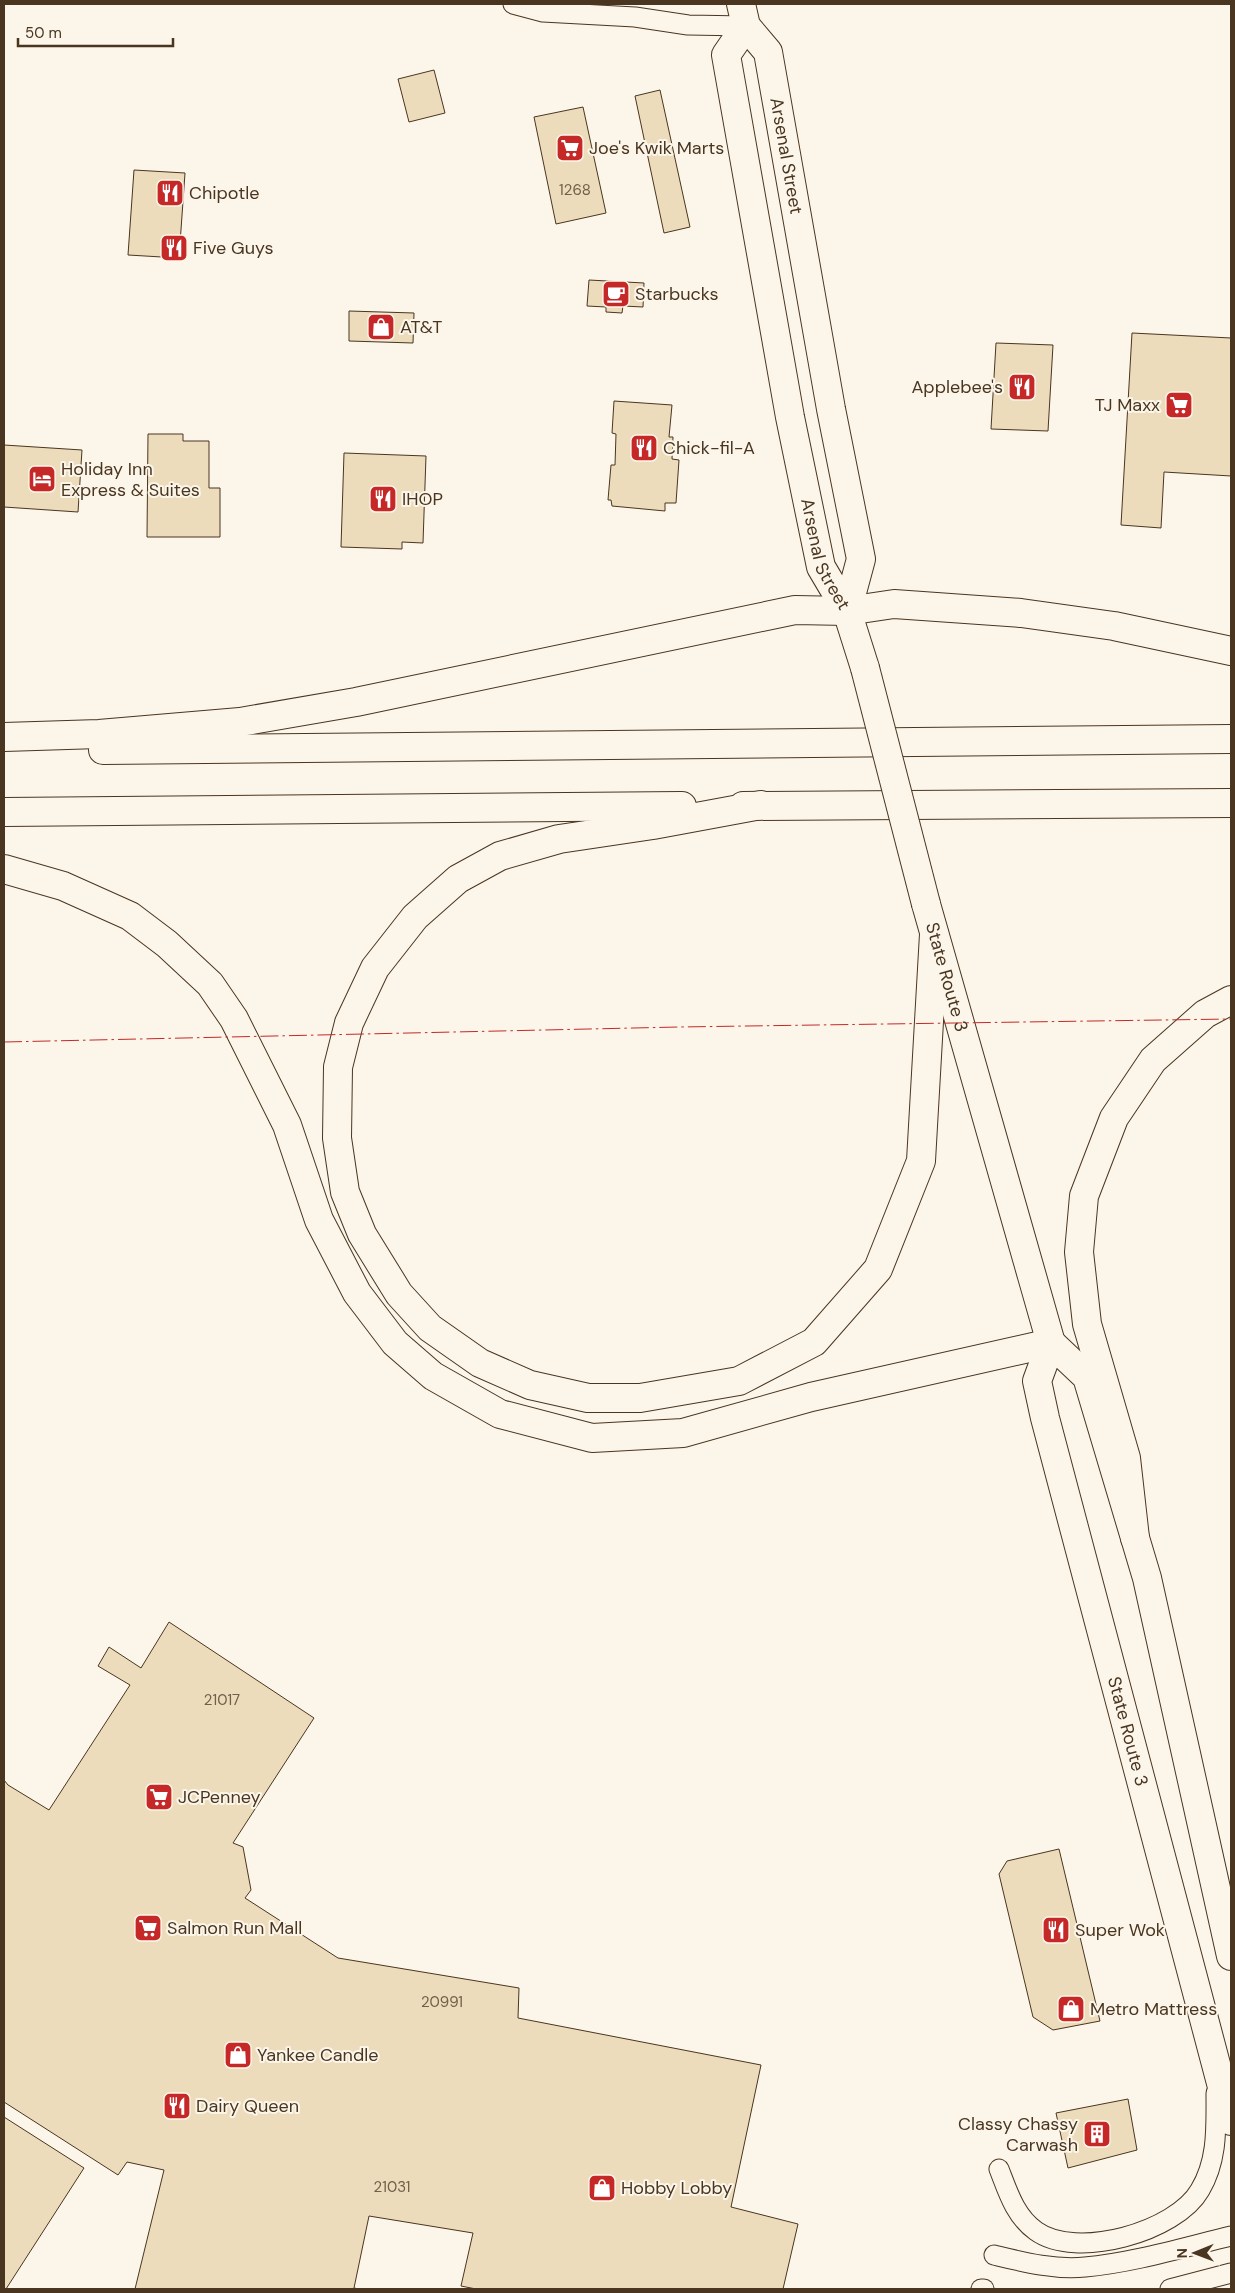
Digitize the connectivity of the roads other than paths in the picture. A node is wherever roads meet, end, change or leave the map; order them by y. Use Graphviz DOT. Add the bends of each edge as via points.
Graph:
graph roads {
  1 [pos="513,4"];
  2 [pos="743,15"];
  3 [pos="847,611"];
  4 [pos="1231,651"];
  5 [pos="4,737"];
  6 [pos="1231,739"];
  7 [pos="4,751"];
  8 [pos="1231,803"];
  9 [pos="761,805"];
  10 [pos="4,812"];
  11 [pos="4,869"];
  12 [pos="934,934"];
  13 [pos="1231,1000"];
  14 [pos="1051,1343"];
  15 [pos="1135,1538"];
  16 [pos="1231,1956"];
  17 [pos="1216,2062"];
  18 [pos="1231,2121"];
  19 [pos="999,2169"];
  20 [pos="1231,2236"];
  21 [pos="994,2255"];
  22 [pos="1231,2274"];
  23 [pos="1170,2289"];
  1 -- 2 [label="street" via="543,12 635,17 688,25"];
  2 -- 3 [label="main road, Arsenal Street" via="768,52 831,409 862,559"];
  2 -- 3 [label="main road, Arsenal Street" via="726,55 790,417 821,567"];
  3 -- 4 [label="main road" via="894,604 1021,613 1114,626"];
  3 -- 5 [label="main road" via="776,613 356,702 240,722 98,734"];
  3 -- 12 [label="main road, State Route 3, bridge" via="866,668"];
  6 -- 7 [label="main road"];
  8 -- 9 [label="main road"];
  9 -- 10 [label="main road"];
  9 -- 12 [label="main road" via="559,839 500,856 458,880 415,917 375,968 349,1024 338,1067 336,1138 345,1192 362,1234 399,1294 430,1328 480,1364 530,1385 588,1398 640,1398 739,1381 814,1342 878,1269 921,1161"];
  11 -- 14 [label="main road" via="62,886 130,916 167,944 210,984 234,1019 287,1124 319,1220 357,1293 395,1343 432,1376 500,1414 592,1438 683,1433 811,1397"];
  12 -- 14 [label="main road, State Route 3"];
  13 -- 15 [label="main road" via="1205,1014 1153,1060 1114,1118 1084,1196 1079,1252 1087,1324 1126,1458"];
  14 -- 15 [label="main road" via="1087,1377"];
  14 -- 17 [label="main road, State Route 3" via="1037,1381 1045,1418"];
  15 -- 16 [label="main road" via="1147,1578"];
  17 -- 18 [label="main road, State Route 3"];
  17 -- 19 [label="street" via="1216,2148 1207,2176 1190,2204 1162,2224 1097,2242 1066,2243 1049,2238 1022,2219"];
  20 -- 21 [label="street" via="1084,2268 1052,2267"];
  22 -- 23 [label="street"];
}
